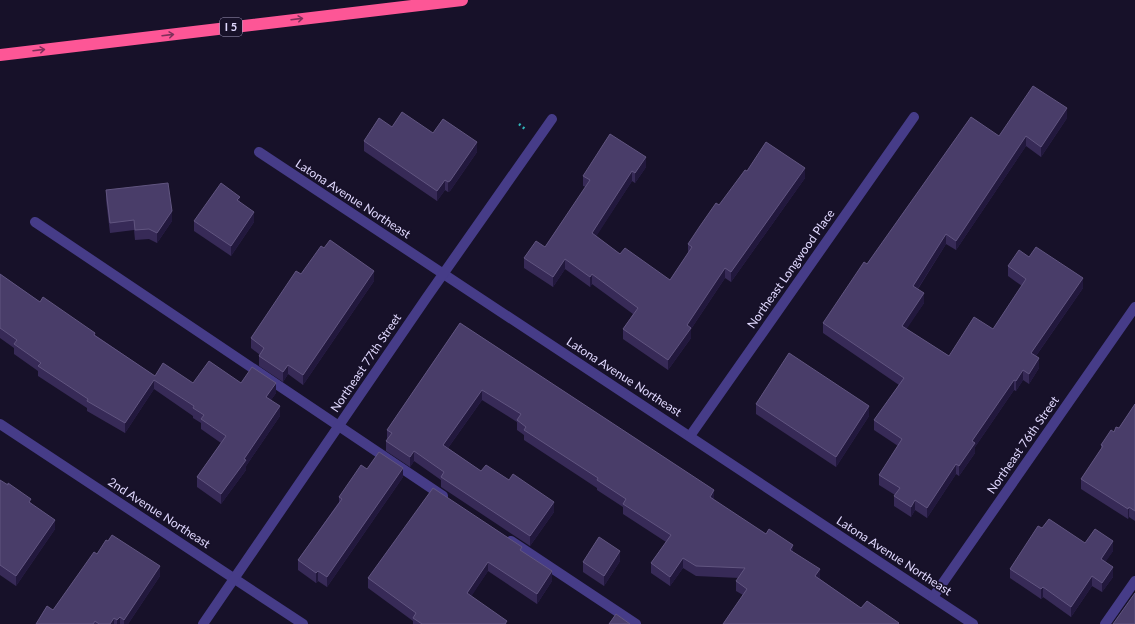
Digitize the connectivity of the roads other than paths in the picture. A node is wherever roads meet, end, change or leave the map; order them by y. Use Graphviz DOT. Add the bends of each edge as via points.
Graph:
graph roads {
  1 [pos="462,0"];
  2 [pos="0,54"];
  3 [pos="914,117"];
  4 [pos="552,119"];
  5 [pos="259,152"];
  6 [pos="35,222"];
  7 [pos="443,274"];
  8 [pos="1135,307"];
  9 [pos="0,424"];
  10 [pos="338,427"];
  11 [pos="690,436"];
  12 [pos="453,503"];
  13 [pos="500,534"];
  14 [pos="235,579"];
  15 [pos="1135,581"];
  16 [pos="933,597"];
  17 [pos="203,624"];
  18 [pos="303,624"];
  19 [pos="636,624"];
  20 [pos="973,624"];
  21 [pos="1105,624"];
  2 -- 1 [label="highway, I 5, one-way"];
  3 -- 11 [label="street, Northeast Longwood Place"];
  4 -- 7 [label="street, Northeast 77th Street"];
  5 -- 7 [label="street, Latona Avenue Northeast"];
  6 -- 10 [label="street"];
  7 -- 10 [label="street, Northeast 77th Street"];
  7 -- 11 [label="street, Latona Avenue Northeast"];
  8 -- 16 [label="street, Northeast 76th Street"];
  9 -- 14 [label="street, 2nd Avenue Northeast"];
  10 -- 12 [label="street"];
  10 -- 14 [label="street, Northeast 77th Street"];
  11 -- 16 [label="street, Latona Avenue Northeast"];
  13 -- 19 [label="street"];
  14 -- 17 [label="street, Northeast 77th Street"];
  14 -- 18 [label="street, 2nd Avenue Northeast"];
  15 -- 21 [label="street"];
  16 -- 20 [label="street, Latona Avenue Northeast"];
}
